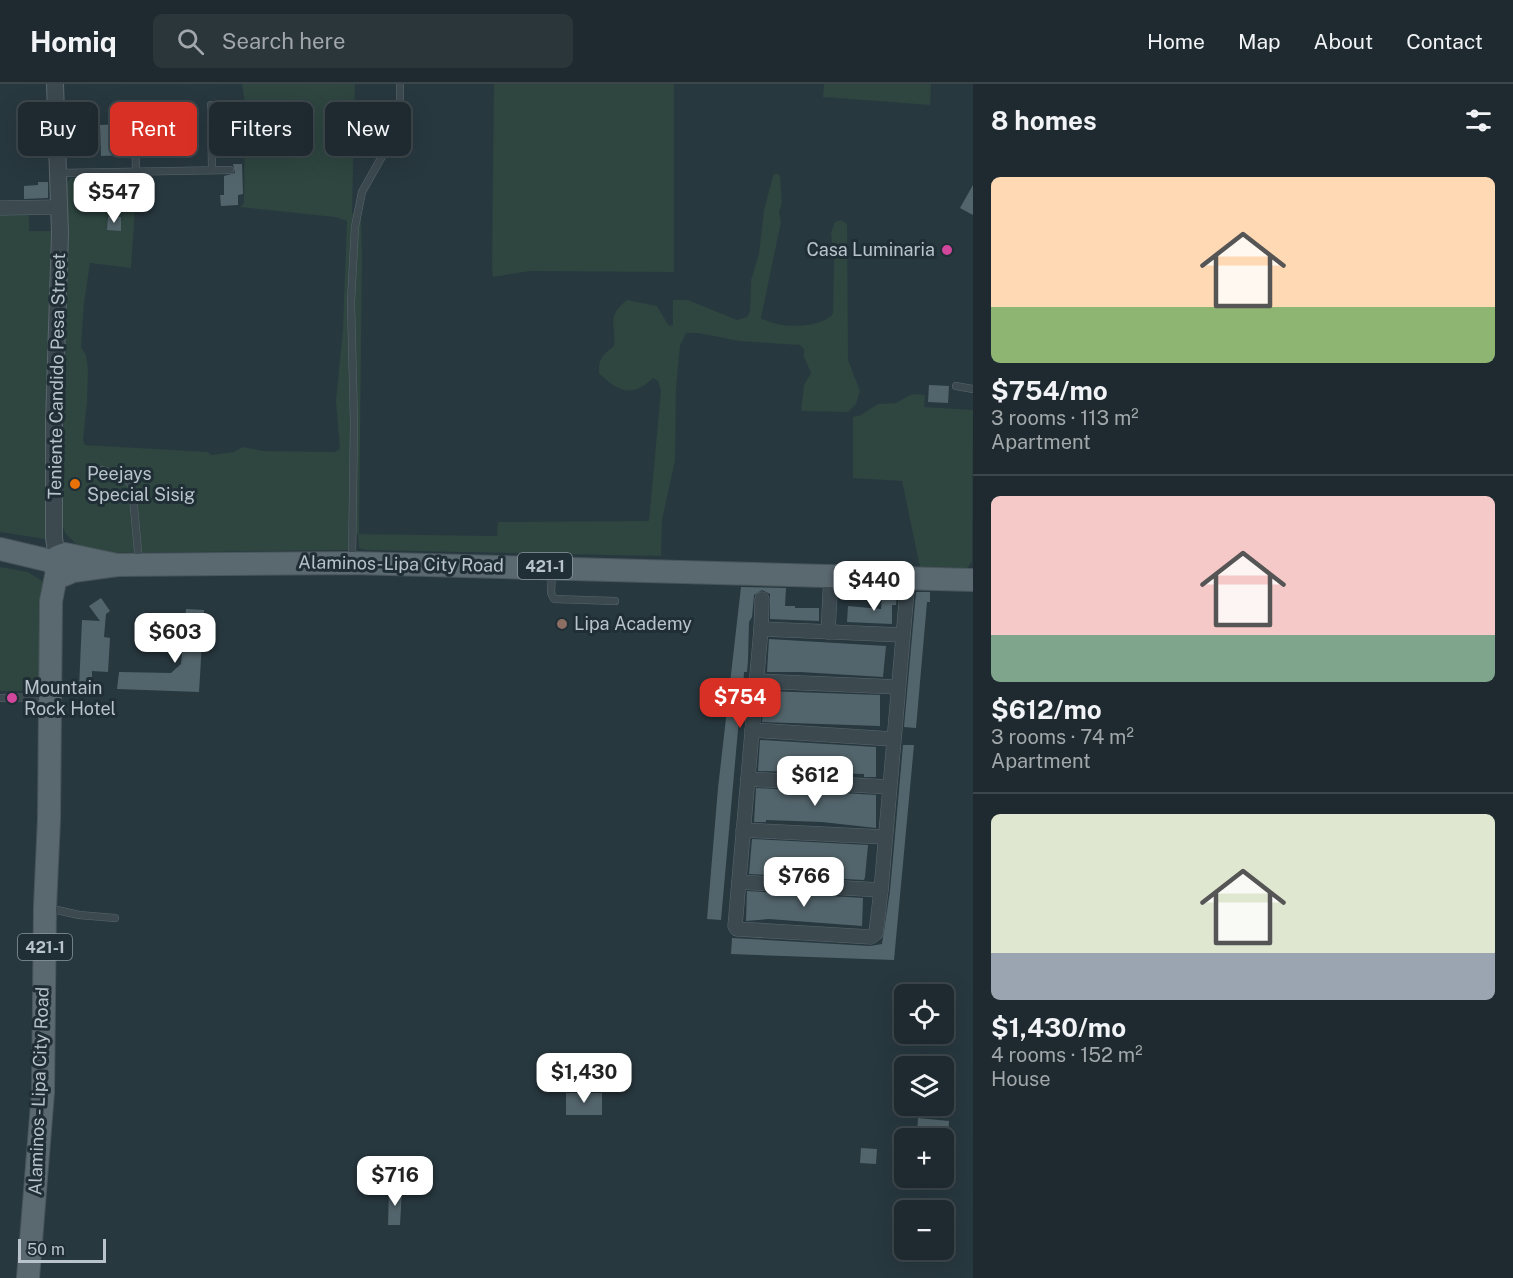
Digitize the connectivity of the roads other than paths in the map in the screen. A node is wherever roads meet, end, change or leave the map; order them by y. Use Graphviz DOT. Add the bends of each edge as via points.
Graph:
graph roads {
  1 [pos="55,84"];
  2 [pos="400,84"];
  3 [pos="136,156"];
  4 [pos="212,156"];
  5 [pos="212,169"];
  6 [pos="230,170"];
  7 [pos="136,171"];
  8 [pos="59,172"];
  9 [pos="60,207"];
  10 [pos="0,208"];
  11 [pos="956,386"];
  12 [pos="973,389"];
  13 [pos="102,470"];
  14 [pos="0,549"];
  15 [pos="352,562"];
  16 [pos="64,564"];
  17 [pos="128,565"];
  18 [pos="552,566"];
  19 [pos="831,574"];
  20 [pos="973,580"];
  21 [pos="907,591"];
  22 [pos="762,599"];
  23 [pos="615,601"];
  24 [pos="761,629"];
  25 [pos="828,632"];
  26 [pos="902,635"];
  27 [pos="756,681"];
  28 [pos="898,687"];
  29 [pos="50,696"];
  30 [pos="0,698"];
  31 [pos="752,730"];
  32 [pos="893,739"];
  33 [pos="748,779"];
  34 [pos="889,787"];
  35 [pos="743,830"];
  36 [pos="885,837"];
  37 [pos="739,882"];
  38 [pos="881,890"];
  39 [pos="45,908"];
  40 [pos="115,918"];
  41 [pos="28,1278"];
  1 -- 8 [label="street, Teniente Candido Pesa Street"];
  2 -- 15 [label="lane" via="400,103 389,144 360,197 354,238"];
  3 -- 7 [label="lane"];
  4 -- 5 [label="lane"];
  5 -- 6 [label="lane"];
  5 -- 7 [label="lane"];
  7 -- 8 [label="lane"];
  8 -- 9 [label="street, Teniente Candido Pesa Street"];
  9 -- 10 [label="street"];
  9 -- 16 [label="street, Teniente Candido Pesa Street" via="54,525"];
  11 -- 12 [label="lane"];
  13 -- 17 [label="lane" via="124,476 132,486"];
  14 -- 16 [label="main road, Alaminos-Lipa City Road"];
  15 -- 17 [label="main road, Alaminos-Lipa City Road / 421-1"];
  15 -- 18 [label="main road, Alaminos-Lipa City Road / 421-1"];
  16 -- 17 [label="main road, Alaminos-Lipa City Road / 421-1"];
  16 -- 29 [label="main road, Alaminos - Lipa City Road / 421-1" via="51,594"];
  18 -- 19 [label="main road, Alaminos-Lipa City Road / 421-1"];
  18 -- 23 [label="lane" via="554,598"];
  19 -- 20 [label="main road, Alaminos-Lipa City Road / 421-1"];
  19 -- 25 [label="street"];
  21 -- 26 [label="street"];
  22 -- 24 [label="street"];
  24 -- 25 [label="street"];
  24 -- 27 [label="street"];
  25 -- 26 [label="street"];
  26 -- 28 [label="street"];
  27 -- 28 [label="street"];
  27 -- 31 [label="street"];
  28 -- 32 [label="street"];
  29 -- 30 [label="lane"];
  29 -- 39 [label="main road, Alaminos - Lipa City Road / 421-1"];
  31 -- 32 [label="street"];
  31 -- 33 [label="street"];
  32 -- 34 [label="street"];
  33 -- 34 [label="street"];
  33 -- 35 [label="street"];
  34 -- 36 [label="street"];
  35 -- 36 [label="street"];
  35 -- 37 [label="street"];
  36 -- 38 [label="street"];
  37 -- 38 [label="street"];
  37 -- 38 [label="street" via="737,929 871,937 876,933"];
  39 -- 40 [label="lane"];
  39 -- 41 [label="main road, Alaminos - Lipa City Road / 421-1" via="43,1092"];
}
